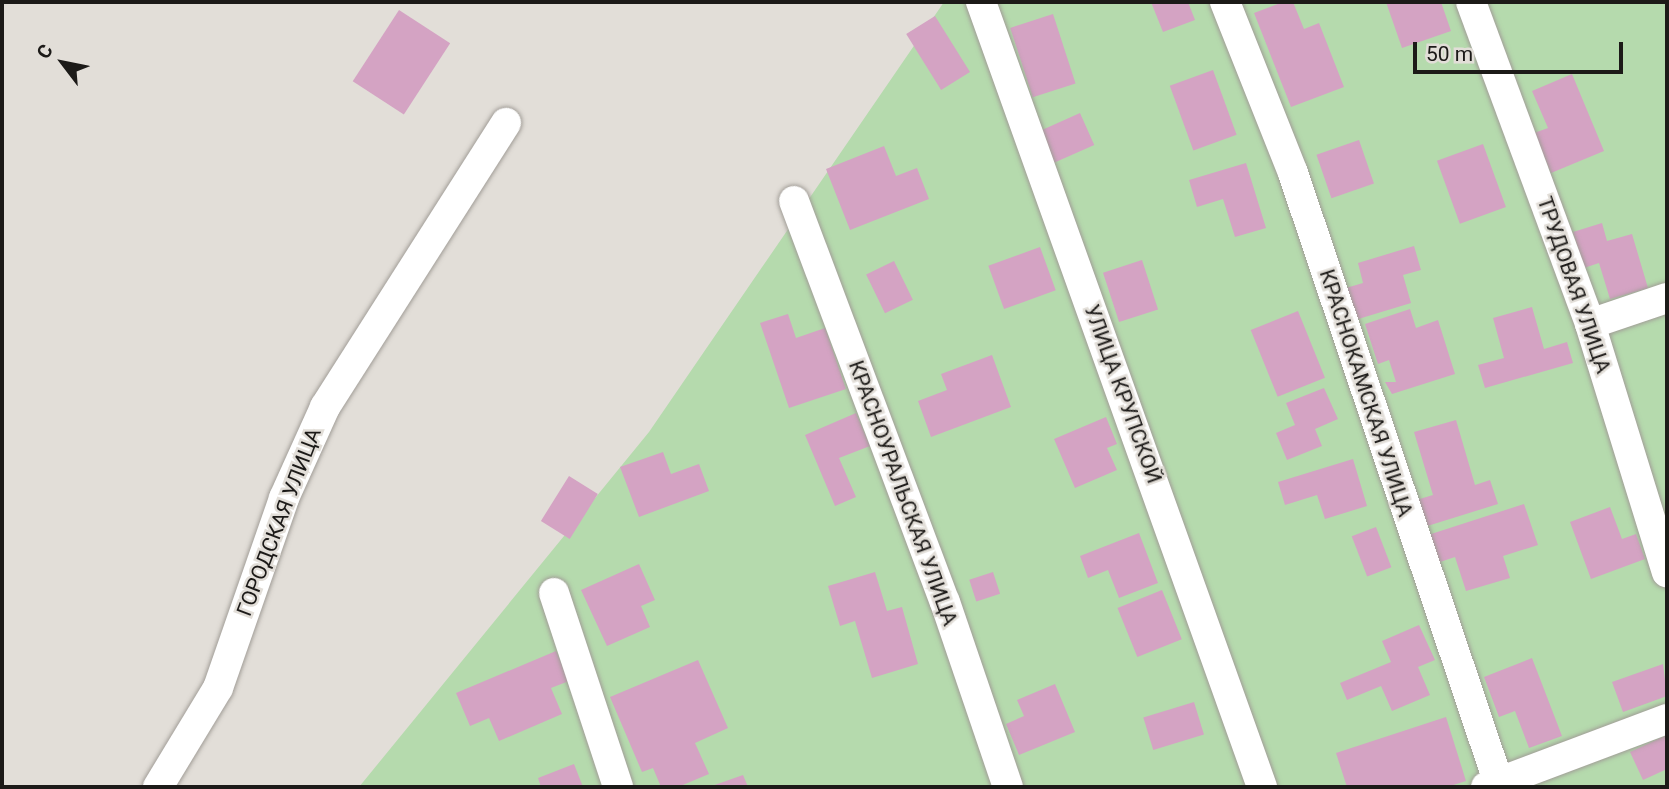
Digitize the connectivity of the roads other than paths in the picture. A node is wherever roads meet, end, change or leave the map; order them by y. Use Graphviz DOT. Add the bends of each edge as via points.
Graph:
graph roads {
  1 [pos="981,2"];
  2 [pos="1225,2"];
  3 [pos="1471,2"];
  4 [pos="506,123"];
  5 [pos="794,201"];
  6 [pos="1667,298"];
  7 [pos="1590,324"];
  8 [pos="1667,572"];
  9 [pos="554,593"];
  10 [pos="1667,719"];
  11 [pos="1495,786"];
  12 [pos="158,787"];
  13 [pos="618,787"];
  14 [pos="1008,787"];
  15 [pos="1262,787"];
  1 -- 15 [label="street, УЛИЦА КРУПСКОЙ"];
  2 -- 11 [label="street, КРАСНОКАМСКАЯ УЛИЦА" via="1293,173"];
  3 -- 7 [label="street, ТРУДОВАЯ УЛИЦА"];
  4 -- 12 [label="street, ГОРОДСКАЯ УЛИЦА" via="325,408 284,498 218,688"];
  5 -- 14 [label="street, КРАСНОУРАЛЬСКАЯ УЛИЦА" via="945,602"];
  6 -- 7 [label="street"];
  7 -- 8 [label="street, ТРУДОВАЯ УЛИЦА"];
  9 -- 13 [label="street"];
  10 -- 11 [label="street"];
}
